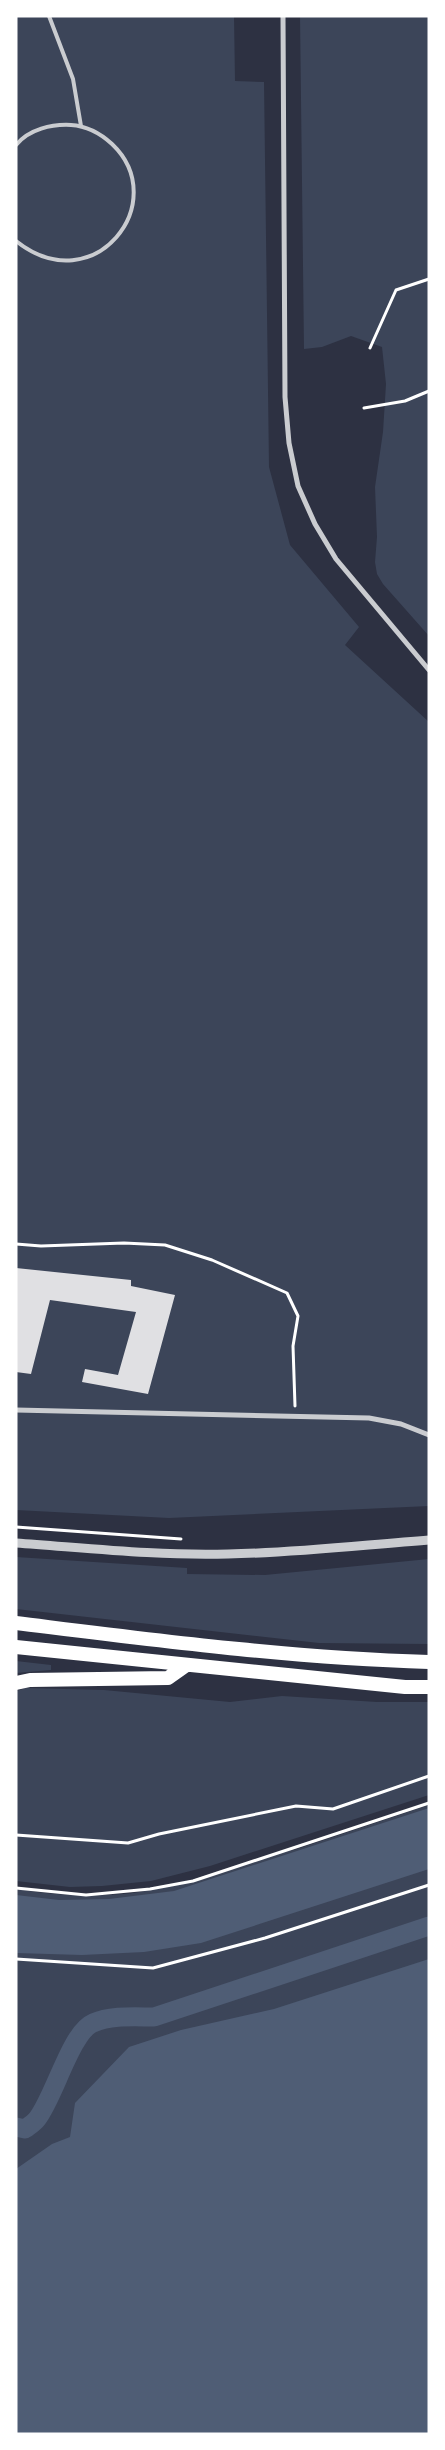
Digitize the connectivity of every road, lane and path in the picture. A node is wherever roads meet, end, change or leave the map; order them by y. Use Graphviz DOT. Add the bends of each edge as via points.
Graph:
graph roads {
  1 [pos="49,16"];
  2 [pos="282,16"];
  3 [pos="81,126"];
  4 [pos="16,145"];
  5 [pos="16,242"];
  6 [pos="429,279"];
  7 [pos="370,348"];
  8 [pos="429,391"];
  9 [pos="364,408"];
  10 [pos="429,670"];
  11 [pos="16,1244"];
  12 [pos="16,1410"];
  13 [pos="295,1416"];
  14 [pos="429,1435"];
  15 [pos="16,1527"];
  16 [pos="188,1539"];
  17 [pos="429,1540"];
  18 [pos="16,1543"];
  19 [pos="16,1623"];
  20 [pos="16,1647"];
  21 [pos="429,1662"];
  22 [pos="185,1666"];
  23 [pos="16,1682"];
  24 [pos="429,1687"];
  25 [pos="429,1776"];
  26 [pos="429,1803"];
  27 [pos="16,1835"];
  28 [pos="429,1885"];
  29 [pos="16,1888"];
  30 [pos="16,1959"];
  1 -- 3 [label="lane" via="72,79"];
  2 -- 10 [label="street" via="285,397 289,443 298,486 336,559"];
  3 -- 4 [label="lane" via="59,124 38,129"];
  3 -- 5 [label="lane" via="103,135 120,151 131,172 134,196 128,218 116,239 98,253 75,261 52,261 31,253"];
  6 -- 7 [label="path" via="396,290"];
  8 -- 9 [label="path" via="405,401"];
  11 -- 13 [label="path" via="165,1244 212,1260 287,1293 298,1316 293,1346"];
  12 -- 13 [label="street"];
  13 -- 14 [label="street" via="369,1418 401,1424"];
  15 -- 16 [label="path"];
  17 -- 18 [label="street" via="228,1554"];
  19 -- 21 [label="highway" via="276,1654"];
  20 -- 22 [label="highway"];
  22 -- 23 [label="highway" via="168,1678"];
  22 -- 24 [label="highway"];
  25 -- 27 [label="path" via="334,1809 296,1806 128,1843"];
  26 -- 29 [label="path" via="193,1880 150,1889 86,1895"];
  28 -- 30 [label="path" via="264,1938 153,1968"];
}
